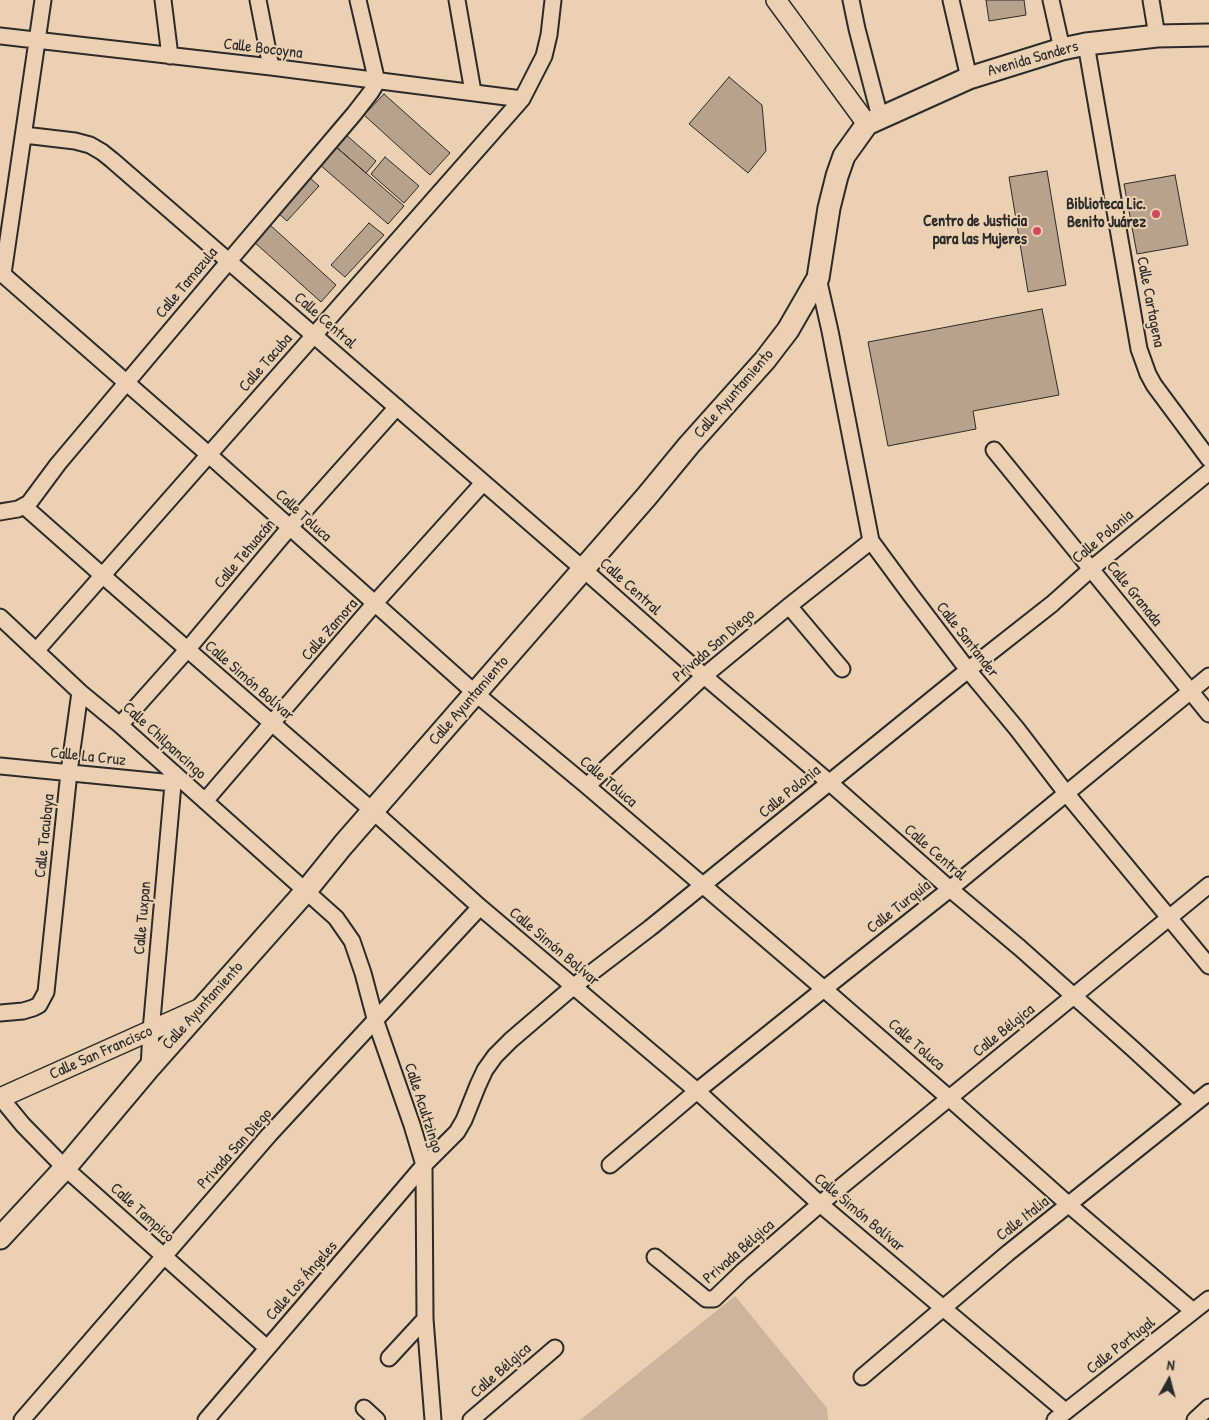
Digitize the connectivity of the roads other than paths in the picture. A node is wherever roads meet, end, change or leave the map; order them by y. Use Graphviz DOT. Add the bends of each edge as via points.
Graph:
graph roads {
  1 [pos="43,0"];
  2 [pos="163,0"];
  3 [pos="258,0"];
  4 [pos="358,0"];
  5 [pos="457,0"];
  6 [pos="553,0"];
  7 [pos="776,0"];
  8 [pos="851,0"];
  9 [pos="951,0"];
  10 [pos="1051,0"];
  11 [pos="1151,0"];
  12 [pos="1209,35"];
  13 [pos="0,36"];
  14 [pos="1157,36"];
  15 [pos="37,41"];
  16 [pos="1086,44"];
  17 [pos="1062,49"];
  18 [pos="170,56"];
  19 [pos="271,67"];
  20 [pos="969,78"];
  21 [pos="377,82"];
  22 [pos="473,92"];
  23 [pos="522,99"];
  24 [pos="873,120"];
  25 [pos="24,135"];
  26 [pos="229,260"];
  27 [pos="2,273"];
  28 [pos="818,278"];
  29 [pos="314,335"];
  30 [pos="127,384"];
  31 [pos="398,407"];
  32 [pos="994,450"];
  33 [pos="208,454"];
  34 [pos="1209,459"];
  35 [pos="1209,472"];
  36 [pos="483,483"];
  37 [pos="24,506"];
  38 [pos="0,512"];
  39 [pos="290,527"];
  40 [pos="871,541"];
  41 [pos="584,569"];
  42 [pos="1091,569"];
  43 [pos="102,575"];
  44 [pos="375,604"];
  45 [pos="789,606"];
  46 [pos="0,617"];
  47 [pos="188,650"];
  48 [pos="36,651"];
  49 [pos="842,669"];
  50 [pos="968,670"];
  51 [pos="704,676"];
  52 [pos="1209,676"];
  53 [pos="80,692"];
  54 [pos="1190,692"];
  55 [pos="475,693"];
  56 [pos="1209,714"];
  57 [pos="272,724"];
  58 [pos="120,725"];
  59 [pos="0,766"];
  60 [pos="69,772"];
  61 [pos="173,778"];
  62 [pos="830,783"];
  63 [pos="587,786"];
  64 [pos="1066,793"];
  65 [pos="205,801"];
  66 [pos="374,812"];
  67 [pos="702,885"];
  68 [pos="1209,885"];
  69 [pos="950,889"];
  70 [pos="306,892"];
  71 [pos="480,907"];
  72 [pos="1169,917"];
  73 [pos="1209,966"];
  74 [pos="574,986"];
  75 [pos="824,989"];
  76 [pos="1074,996"];
  77 [pos="201,1008"];
  78 [pos="0,1013"];
  79 [pos="376,1022"];
  80 [pos="151,1031"];
  81 [pos="149,1068"];
  82 [pos="697,1092"];
  83 [pos="1209,1092"];
  84 [pos="0,1098"];
  85 [pos="949,1098"];
  86 [pos="1193,1104"];
  87 [pos="424,1165"];
  88 [pos="610,1165"];
  89 [pos="65,1168"];
  90 [pos="820,1204"];
  91 [pos="1069,1205"];
  92 [pos="0,1238"];
  93 [pos="164,1256"];
  94 [pos="655,1257"];
  95 [pos="1209,1299"];
  96 [pos="943,1307"];
  97 [pos="1194,1311"];
  98 [pos="425,1319"];
  99 [pos="267,1348"];
  100 [pos="555,1348"];
  101 [pos="389,1358"];
  102 [pos="862,1377"];
  103 [pos="1209,1407"];
  104 [pos="364,1408"];
  105 [pos="1060,1416"];
  106 [pos="22,1420"];
  107 [pos="206,1420"];
  108 [pos="377,1420"];
  109 [pos="433,1420"];
  110 [pos="471,1420"];
  111 [pos="1194,1420"];
  1 -- 15 [label="street"];
  2 -- 18 [label="street"];
  3 -- 19 [label="street"];
  4 -- 21 [label="street"];
  5 -- 22 [label="street"];
  6 -- 23 [label="street, Calle Tacuba" via="544,56"];
  7 -- 24 [label="street"];
  8 -- 24 [label="street"];
  9 -- 20 [label="street"];
  10 -- 17 [label="street"];
  11 -- 14 [label="street"];
  12 -- 14 [label="main road, Avenida Sanders"];
  13 -- 15 [label="street, Calle Bocoyna"];
  14 -- 16 [label="main road, Avenida Sanders"];
  15 -- 18 [label="street, Calle Bocoyna"];
  15 -- 25 [label="street"];
  16 -- 17 [label="main road, Avenida Sanders"];
  16 -- 34 [label="street, Calle Cartagena" via="1139,349 1154,385"];
  17 -- 20 [label="main road, Avenida Sanders"];
  18 -- 19 [label="street, Calle Bocoyna"];
  19 -- 21 [label="street, Calle Bocoyna"];
  20 -- 24 [label="main road, Avenida Sanders"];
  21 -- 22 [label="street, Calle Bocoyna"];
  21 -- 26 [label="street, Calle Tamazula" via="354,114"];
  22 -- 23 [label="street, Calle Bocoyna"];
  23 -- 29 [label="street, Calle Tacuba"];
  24 -- 28 [label="main road, Calle Ayuntamiento" via="848,151 837,176"];
  25 -- 26 [label="street, Calle Central" via="75,141 102,152"];
  25 -- 27 [label="street"];
  26 -- 29 [label="street, Calle Central"];
  26 -- 30 [label="street, Calle Tamazula"];
  27 -- 30 [label="street, Calle Toluca"];
  28 -- 40 [label="street, Calle Santander"];
  28 -- 41 [label="main road, Calle Ayuntamiento" via="788,330 765,360"];
  29 -- 31 [label="street, Calle Central"];
  29 -- 33 [label="street, Calle Tacuba"];
  30 -- 33 [label="street, Calle Toluca"];
  30 -- 37 [label="street, Calle Tamazula"];
  31 -- 36 [label="street, Calle Central"];
  31 -- 39 [label="street, Calle Tehuacán"];
  32 -- 42 [label="street, Calle Granada"];
  33 -- 39 [label="street, Calle Toluca"];
  33 -- 43 [label="street, Calle Tacuba"];
  35 -- 42 [label="street, Calle Polonia"];
  36 -- 41 [label="street, Calle Central"];
  36 -- 44 [label="street, Calle Zamora"];
  37 -- 38 [label="street"];
  37 -- 43 [label="street, Calle Simón Bolívar"];
  39 -- 44 [label="street, Calle Toluca"];
  39 -- 47 [label="street, Calle Tehuacán"];
  40 -- 45 [label="street, Privada San Diego"];
  40 -- 50 [label="street, Calle Santander"];
  41 -- 51 [label="street, Calle Central"];
  41 -- 55 [label="main road, Calle Ayuntamiento"];
  42 -- 50 [label="street, Calle Polonia"];
  42 -- 54 [label="street, Calle Granada"];
  43 -- 47 [label="street, Calle Simón Bolívar"];
  43 -- 48 [label="street, Calle Tacuba"];
  44 -- 55 [label="street, Calle Toluca"];
  44 -- 57 [label="street, Calle Zamora"];
  45 -- 49 [label="street"];
  45 -- 51 [label="street, Privada San Diego"];
  46 -- 48 [label="street, Calle Chilpancingo"];
  47 -- 57 [label="street, Calle Simón Bolívar"];
  47 -- 58 [label="street, Calle Tehuacán"];
  48 -- 53 [label="street, Calle Chilpancingo"];
  50 -- 62 [label="street, Calle Polonia"];
  50 -- 64 [label="street, Calle Santander"];
  51 -- 62 [label="street, Calle Central"];
  51 -- 63 [label="street, Privada San Diego"];
  52 -- 54 [label="street, Calle Turquía"];
  53 -- 58 [label="street, Calle Chilpancingo"];
  53 -- 60 [label="street, Calle Tacubaya"];
  54 -- 56 [label="street, Calle Granada"];
  54 -- 64 [label="street, Calle Turquía"];
  55 -- 63 [label="street, Calle Toluca"];
  55 -- 66 [label="main road, Calle Ayuntamiento"];
  57 -- 65 [label="street, Calle Zamora"];
  57 -- 66 [label="street, Calle Simón Bolívar"];
  58 -- 61 [label="street, Calle Chilpancingo"];
  59 -- 60 [label="street, Calle La Cruz"];
  60 -- 61 [label="street, Calle La Cruz"];
  60 -- 78 [label="street, Calle Tacubaya" via="46,992 39,1005 33,1008"];
  61 -- 65 [label="street, Calle Chilpancingo"];
  61 -- 80 [label="street, Calle Tuxpan"];
  62 -- 67 [label="street, Calle Polonia"];
  62 -- 69 [label="street, Calle Central"];
  63 -- 67 [label="street, Calle Toluca"];
  64 -- 69 [label="street, Calle Turquía"];
  64 -- 72 [label="street, Calle Santander"];
  65 -- 70 [label="street, Calle Chilpancingo"];
  66 -- 70 [label="main road, Calle Ayuntamiento"];
  66 -- 71 [label="street, Calle Simón Bolívar"];
  67 -- 74 [label="street, Calle Polonia"];
  67 -- 75 [label="street, Calle Toluca"];
  68 -- 72 [label="street, Calle Bélgica"];
  69 -- 75 [label="street, Calle Turquía"];
  69 -- 76 [label="street, Calle Central"];
  70 -- 77 [label="main road, Calle Ayuntamiento"];
  70 -- 79 [label="street, Calle Acultzingo" via="336,918 352,941"];
  71 -- 74 [label="street, Calle Simón Bolívar"];
  71 -- 79 [label="street, Privada San Diego"];
  72 -- 73 [label="street, Calle Santander"];
  72 -- 76 [label="street, Calle Bélgica"];
  74 -- 82 [label="street, Calle Simón Bolívar"];
  74 -- 87 [label="street, Calle Polonia" via="496,1056 481,1077 457,1132"];
  75 -- 82 [label="street, Calle Turquía"];
  75 -- 85 [label="street, Calle Toluca"];
  76 -- 85 [label="street, Calle Bélgica"];
  76 -- 86 [label="street, Calle Central"];
  77 -- 80 [label="street, Calle San Francisco"];
  77 -- 81 [label="main road, Calle Ayuntamiento"];
  79 -- 87 [label="street, Calle Acultzingo"];
  79 -- 93 [label="street, Privada San Diego" via="270,1135"];
  80 -- 81 [label="street, Calle Tuxpan"];
  80 -- 84 [label="street, Calle San Francisco"];
  81 -- 89 [label="main road, Calle Ayuntamiento"];
  82 -- 88 [label="street, Calle Turquía"];
  82 -- 90 [label="street, Calle Simón Bolívar"];
  83 -- 86 [label="street, Calle Italia"];
  84 -- 89 [label="street, Calle Tampico"];
  85 -- 90 [label="street, Calle Bélgica"];
  85 -- 91 [label="street, Calle Toluca"];
  86 -- 91 [label="street, Calle Italia"];
  87 -- 98 [label="street, Calle Acultzingo"];
  87 -- 99 [label="street, Calle Los Ángeles"];
  89 -- 92 [label="main road, Calle Ayuntamiento"];
  89 -- 93 [label="street, Calle Tampico"];
  90 -- 94 [label="street, Privada Bélgica" via="714,1299 706,1299"];
  90 -- 96 [label="street, Calle Simón Bolívar"];
  91 -- 96 [label="street, Calle Italia"];
  91 -- 97 [label="street, Calle Toluca"];
  93 -- 99 [label="street, Calle Tampico"];
  93 -- 106 [label="street, Privada San Diego"];
  95 -- 97 [label="street, Calle Portugal"];
  96 -- 102 [label="street, Calle Italia"];
  96 -- 105 [label="street, Calle Simón Bolívar"];
  97 -- 105 [label="street, Calle Portugal"];
  98 -- 101 [label="street"];
  98 -- 109 [label="street, Calle Acultzingo"];
  99 -- 107 [label="street, Calle Los Ángeles"];
  100 -- 110 [label="street, Calle Bélgica"];
  103 -- 111 [label="street"];
  104 -- 108 [label="street"];
}
